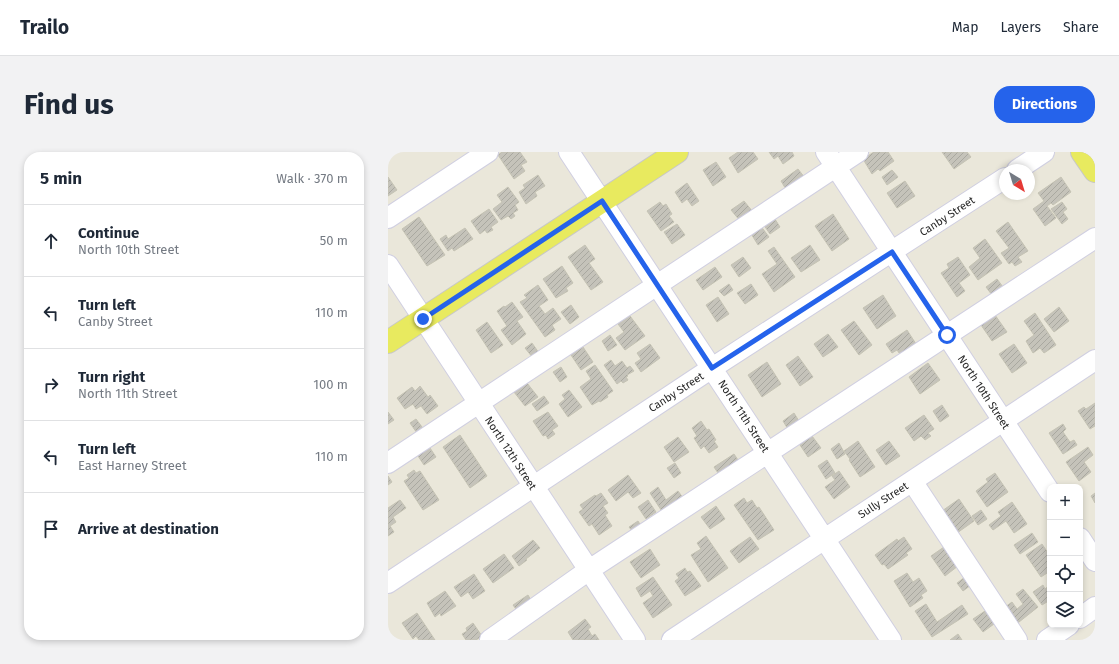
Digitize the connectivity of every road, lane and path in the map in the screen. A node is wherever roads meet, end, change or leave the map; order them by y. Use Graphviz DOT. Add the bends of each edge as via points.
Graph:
graph roads {
  1 [pos="488,152"];
  2 [pos="569,152"];
  3 [pos="677,152"];
  4 [pos="858,152"];
  5 [pos="1044,152"];
  6 [pos="1082,152"];
  7 [pos="831,159"];
  8 [pos="1026,164"];
  9 [pos="1095,171"];
  10 [pos="999,182"];
  11 [pos="602,201"];
  12 [pos="388,218"];
  13 [pos="1095,238"];
  14 [pos="892,252"];
  15 [pos="388,265"];
  16 [pos="657,285"];
  17 [pos="423,319"];
  18 [pos="947,335"];
  19 [pos="388,342"];
  20 [pos="1093,364"];
  21 [pos="712,368"];
  22 [pos="479,403"];
  23 [pos="1003,421"];
  24 [pos="768,452"];
  25 [pos="388,463"];
  26 [pos="912,481"];
  27 [pos="534,486"];
  28 [pos="1047,487"];
  29 [pos="825,539"];
  30 [pos="1083,543"];
  31 [pos="1095,561"];
  32 [pos="589,570"];
  33 [pos="388,582"];
  34 [pos="1095,608"];
  35 [pos="1083,616"];
  36 [pos="1065,628"];
  37 [pos="490,640"];
  38 [pos="635,640"];
  39 [pos="672,640"];
  40 [pos="891,640"];
  41 [pos="1017,640"];
  42 [pos="1047,640"];
  1 -- 12 [label="street"];
  2 -- 11 [label="street, North 11th Street"];
  3 -- 11 [label="main road"];
  4 -- 7 [label="street"];
  5 -- 8 [label="street"];
  6 -- 9 [label="main road"];
  7 -- 14 [label="street, North 10th Street"];
  7 -- 16 [label="street"];
  10 -- 14 [label="street, Canby Street"];
  11 -- 16 [label="street, North 11th Street"];
  11 -- 17 [label="main road"];
  13 -- 18 [label="street"];
  14 -- 18 [label="street, North 10th Street"];
  14 -- 21 [label="street, Canby Street"];
  15 -- 17 [label="street, North 12th Street"];
  16 -- 21 [label="street, North 11th Street"];
  16 -- 22 [label="street"];
  17 -- 19 [label="main road"];
  17 -- 22 [label="street, North 12th Street"];
  18 -- 23 [label="street, North 10th Street"];
  18 -- 24 [label="street"];
  20 -- 23 [label="street, Sully Street"];
  21 -- 24 [label="street, North 11th Street"];
  21 -- 27 [label="street, Canby Street"];
  22 -- 25 [label="street"];
  22 -- 27 [label="street, North 12th Street"];
  23 -- 26 [label="street, Sully Street"];
  23 -- 28 [label="street, North 10th Street"];
  24 -- 29 [label="street, North 11th Street"];
  24 -- 32 [label="street"];
  26 -- 29 [label="street, Sully Street"];
  26 -- 41 [label="street"];
  27 -- 32 [label="street, North 12th Street"];
  27 -- 33 [label="street, Canby Street"];
  29 -- 39 [label="street, Sully Street"];
  29 -- 40 [label="street, North 11th Street"];
  30 -- 31 [label="street"];
  32 -- 37 [label="street"];
  32 -- 38 [label="street, North 12th Street"];
  34 -- 35 [label="street"];
  36 -- 42 [label="street"];
}
